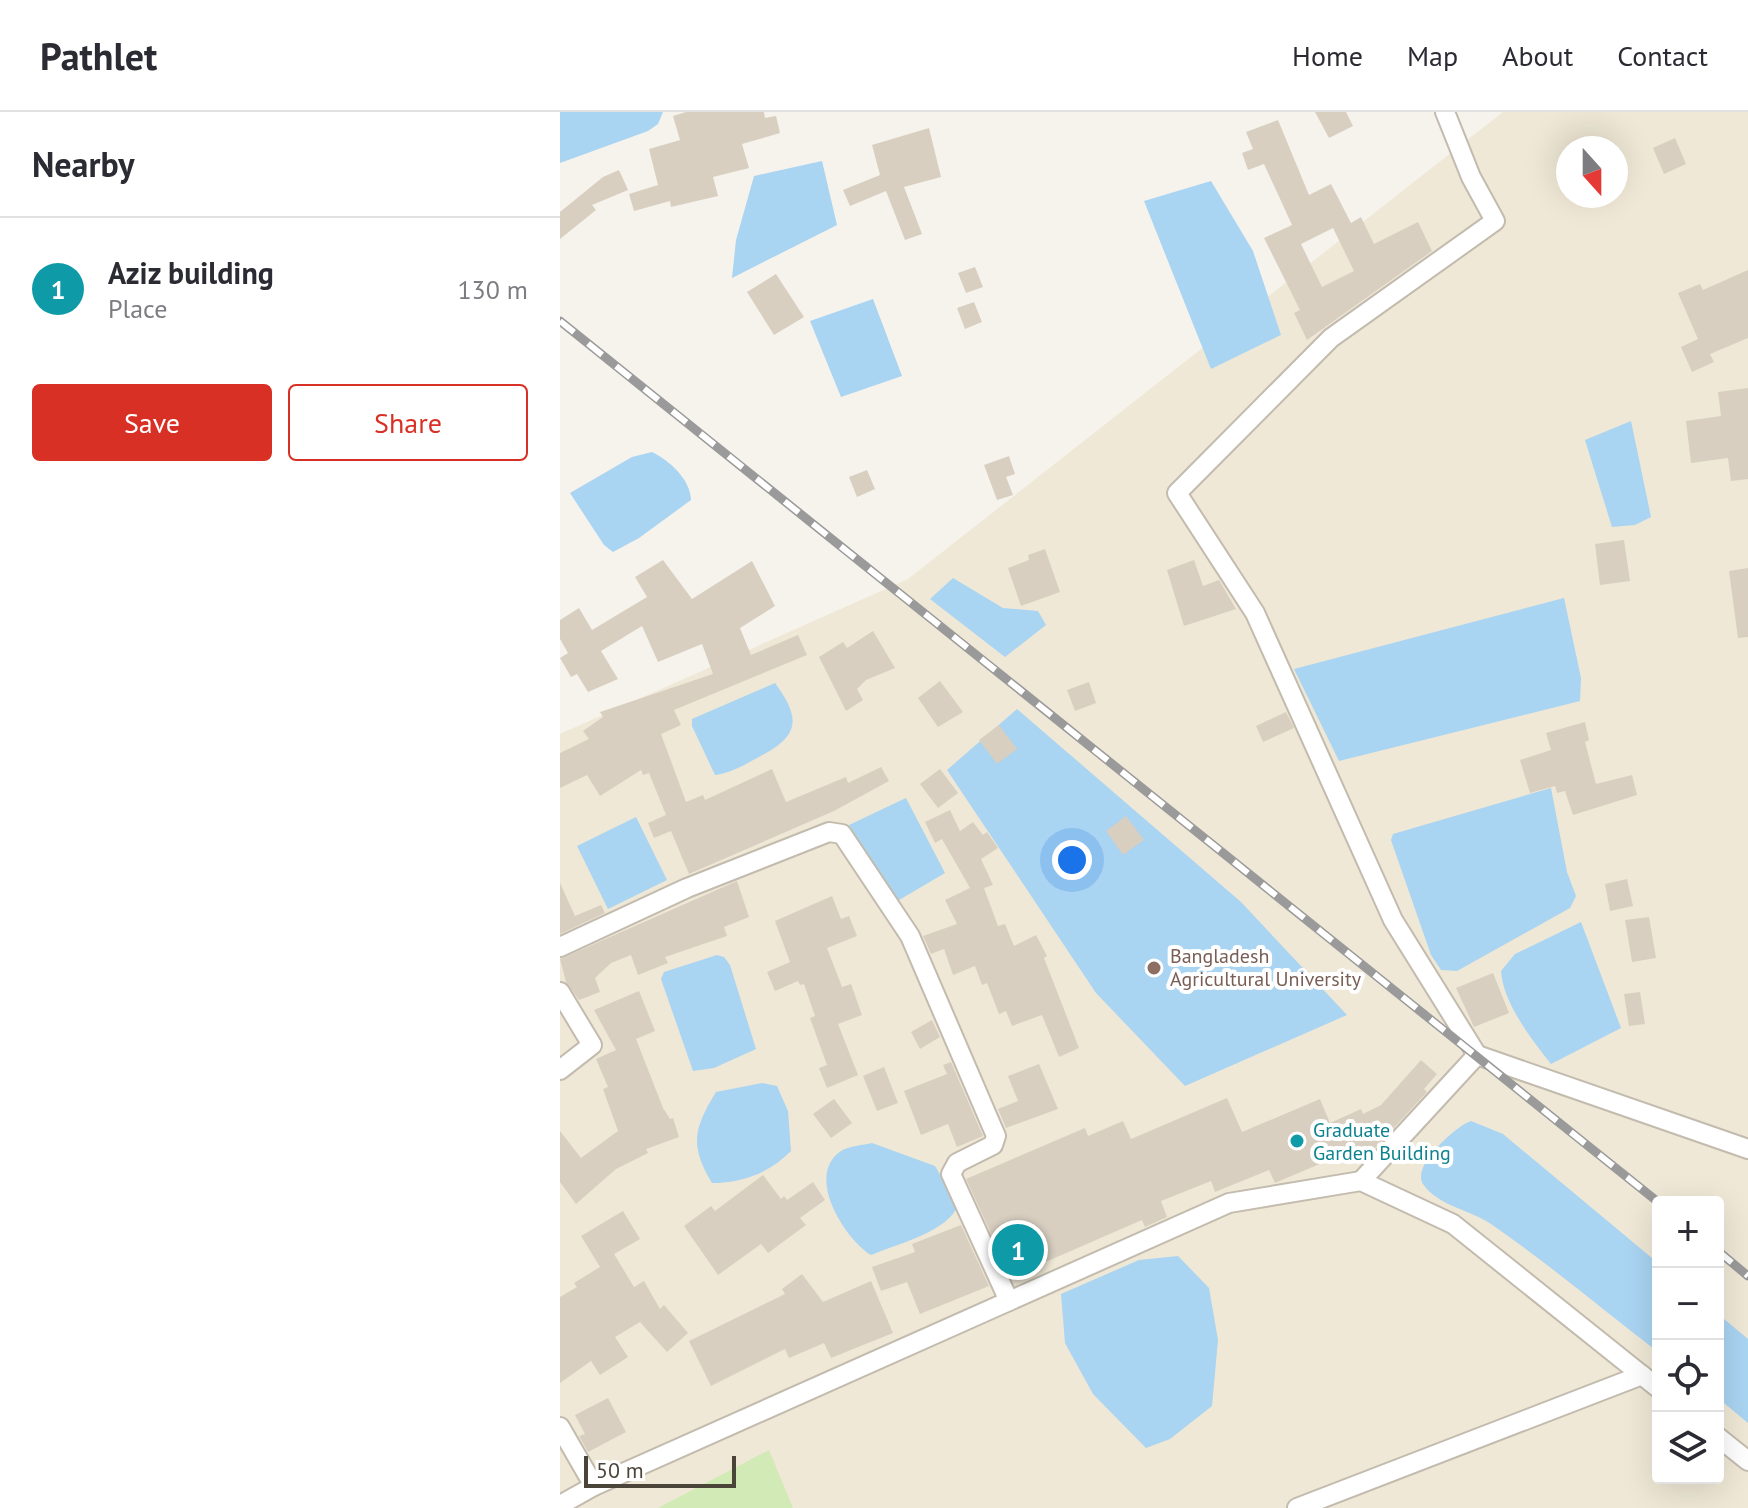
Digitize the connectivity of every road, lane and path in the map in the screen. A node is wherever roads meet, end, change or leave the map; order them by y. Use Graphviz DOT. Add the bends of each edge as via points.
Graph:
graph roads {
  1 [pos="1445,112"];
  2 [pos="560,947"];
  3 [pos="560,992"];
  4 [pos="1477,1055"];
  5 [pos="560,1070"];
  6 [pos="1748,1149"];
  7 [pos="1361,1181"];
  8 [pos="1009,1301"];
  9 [pos="1642,1375"];
  10 [pos="1652,1383"];
  11 [pos="560,1427"];
  12 [pos="1724,1442"];
  13 [pos="1748,1461"];
  14 [pos="594,1486"];
  15 [pos="560,1505"];
  16 [pos="1297,1508"];
  1 -- 4 [label="street" via="1495,221 1331,338 1177,493 1255,613 1393,920"];
  2 -- 8 [label="street" via="751,861 829,832 842,834 910,936 996,1136 993,1145 957,1163 951,1174"];
  3 -- 5 [label="street" via="592,1045"];
  4 -- 6 [label="street"];
  4 -- 7 [label="street"];
  7 -- 8 [label="street" via="1229,1203"];
  7 -- 9 [label="street" via="1453,1224"];
  8 -- 14 [label="street"];
  9 -- 10 [label="street"];
  9 -- 16 [label="street"];
  11 -- 14 [label="street"];
  12 -- 13 [label="street"];
  14 -- 15 [label="street"];
}
